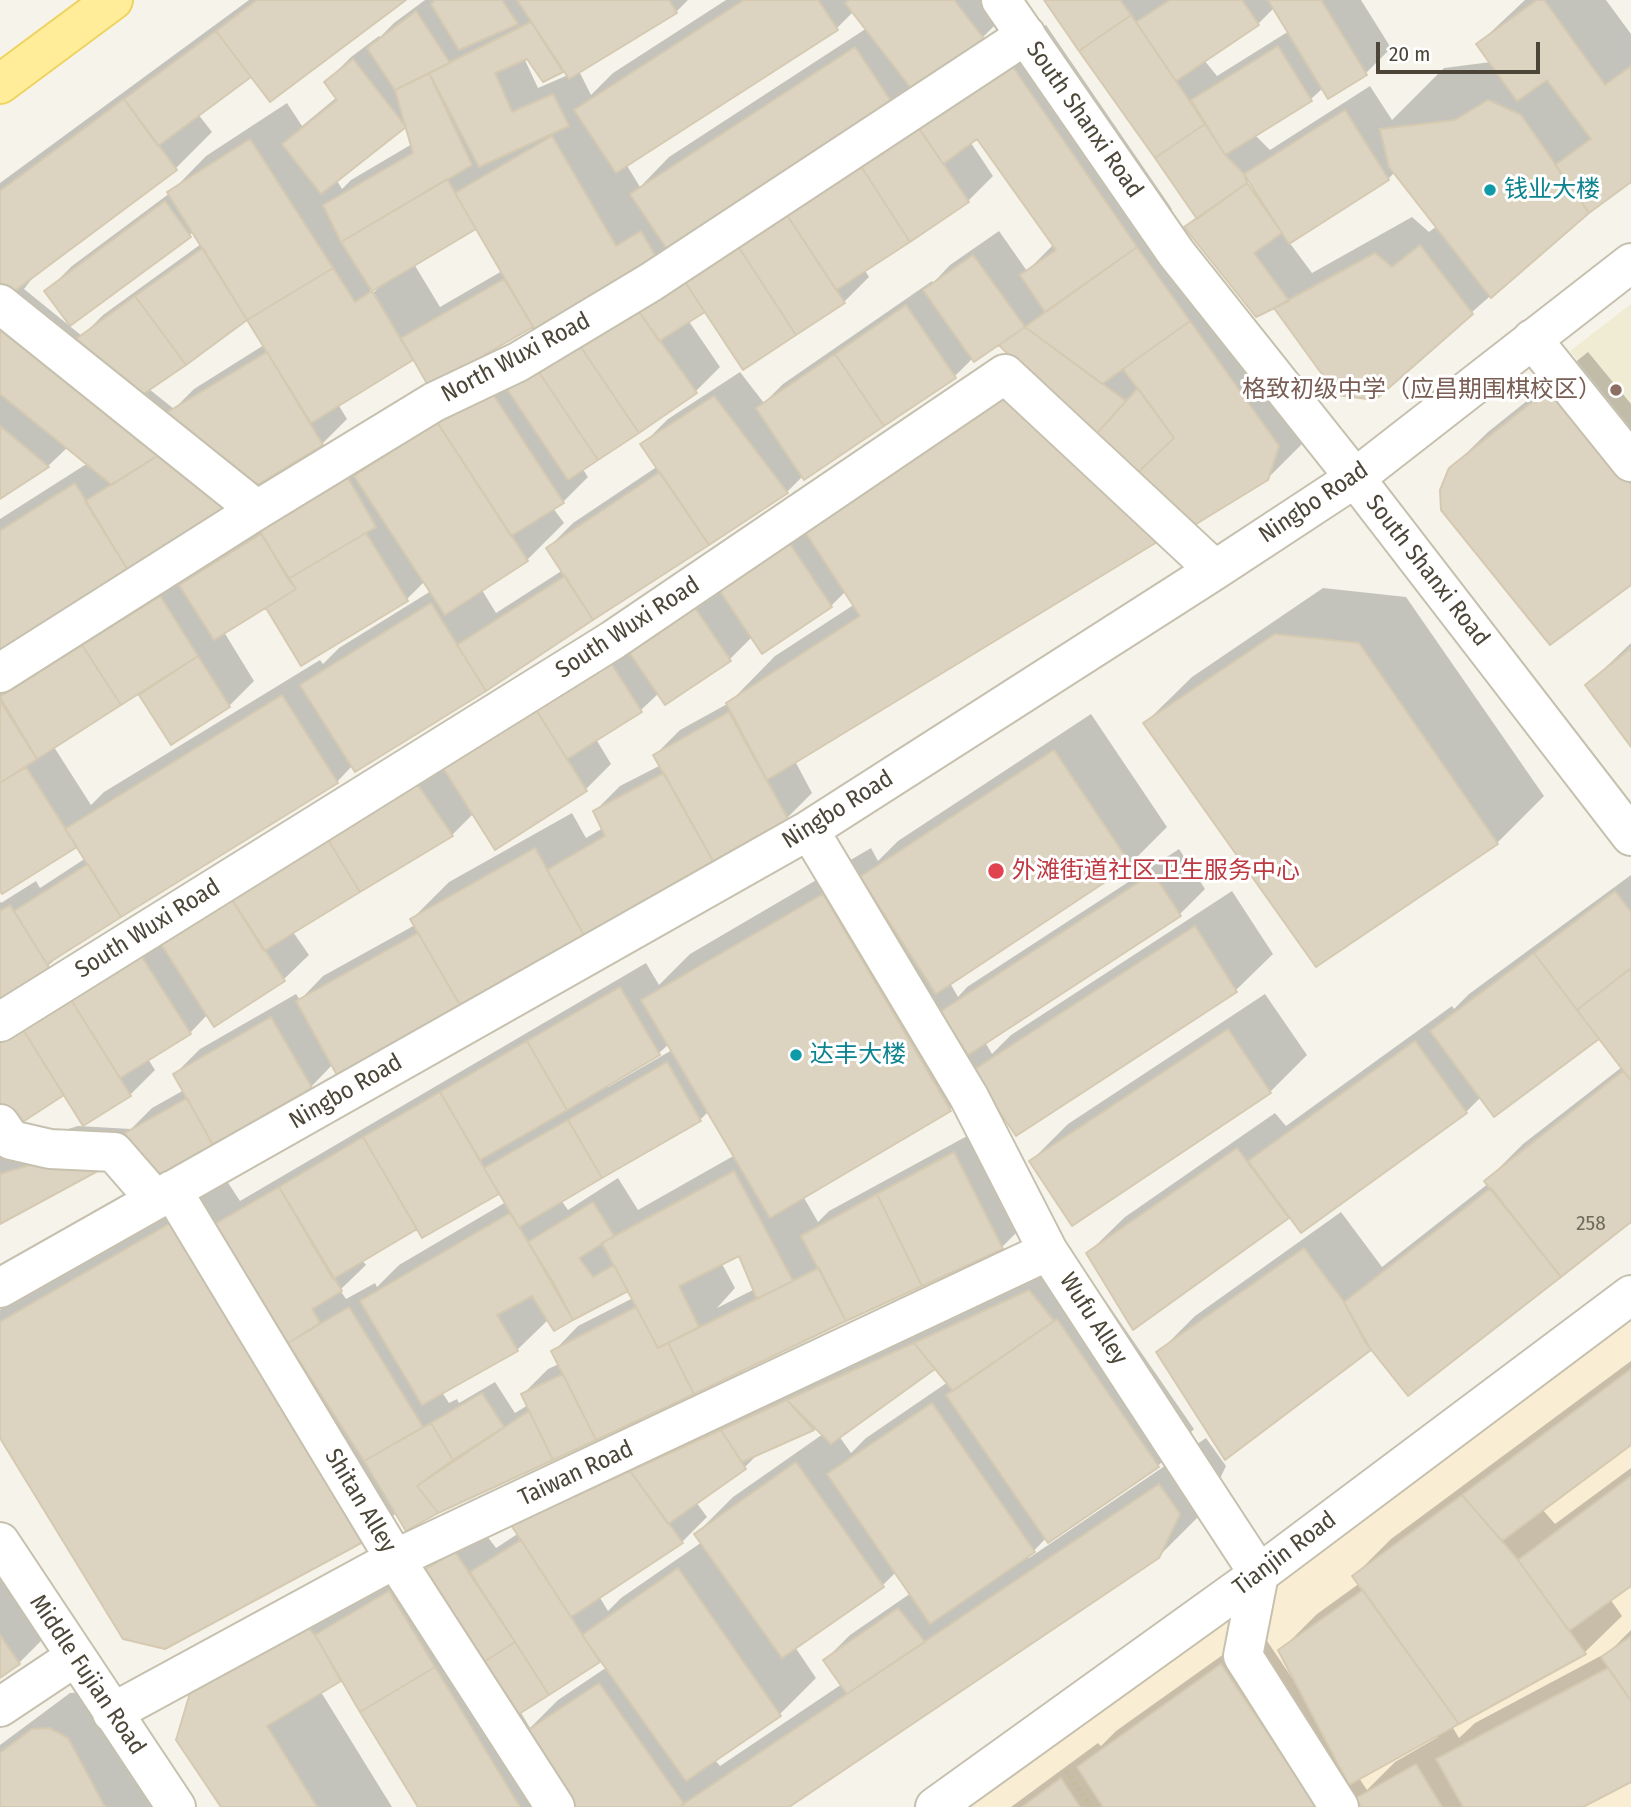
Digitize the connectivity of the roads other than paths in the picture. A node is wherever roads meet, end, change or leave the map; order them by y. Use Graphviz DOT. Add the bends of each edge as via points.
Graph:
graph roads {
  1 [pos="113,0"];
  2 [pos="1002,0"];
  3 [pos="1026,35"];
  4 [pos="0,84"];
  5 [pos="1631,263"];
  6 [pos="0,304"];
  7 [pos="1531,339"];
  8 [pos="1631,463"];
  9 [pos="1354,478"];
  10 [pos="257,510"];
  11 [pos="1215,570"];
  12 [pos="0,673"];
  13 [pos="809,830"];
  14 [pos="1631,836"];
  15 [pos="0,1022"];
  16 [pos="0,1124"];
  17 [pos="164,1195"];
  18 [pos="1048,1251"];
  19 [pos="0,1288"];
  20 [pos="1631,1295"];
  21 [pos="0,1542"];
  22 [pos="396,1559"];
  23 [pos="1259,1574"];
  24 [pos="75,1657"];
  25 [pos="0,1707"];
  26 [pos="112,1713"];
  27 [pos="176,1807"];
  28 [pos="555,1807"];
  29 [pos="935,1807"];
  30 [pos="1339,1807"];
  1 -- 4 [label="main road"];
  2 -- 3 [label="street, South Shanxi Road"];
  3 -- 9 [label="street, South Shanxi Road" via="1176,253"];
  3 -- 10 [label="street, North Wuxi Road" via="640,288 518,362 434,402"];
  5 -- 7 [label="street, Ningbo Road"];
  6 -- 10 [label="street"];
  7 -- 8 [label="street"];
  7 -- 9 [label="street, Ningbo Road"];
  9 -- 11 [label="street, Ningbo Road"];
  9 -- 14 [label="street, South Shanxi Road"];
  10 -- 12 [label="street, North Wuxi Road"];
  11 -- 13 [label="street, Ningbo Road"];
  11 -- 15 [label="street, South Wuxi Road" via="1005,374 614,640"];
  13 -- 17 [label="street, Ningbo Road"];
  13 -- 18 [label="street, Wufu Alley" via="969,1097"];
  16 -- 17 [label="street, Shitan Alley" via="10,1140 50,1149 114,1152"];
  17 -- 19 [label="street, Ningbo Road"];
  17 -- 22 [label="street, Shitan Alley"];
  18 -- 22 [label="street, Taiwan Road"];
  18 -- 23 [label="street, Wufu Alley"];
  20 -- 23 [label="street, Tianjin Road"];
  21 -- 24 [label="street, Middle Fujian Road"];
  22 -- 26 [label="street, Taiwan Road"];
  22 -- 28 [label="street, Shitan Alley"];
  23 -- 29 [label="street, Tianjin Road"];
  23 -- 30 [label="street" via="1243,1656"];
  24 -- 25 [label="street"];
  24 -- 26 [label="street, Middle Fujian Road"];
  26 -- 27 [label="street, Middle Fujian Road"];
}
